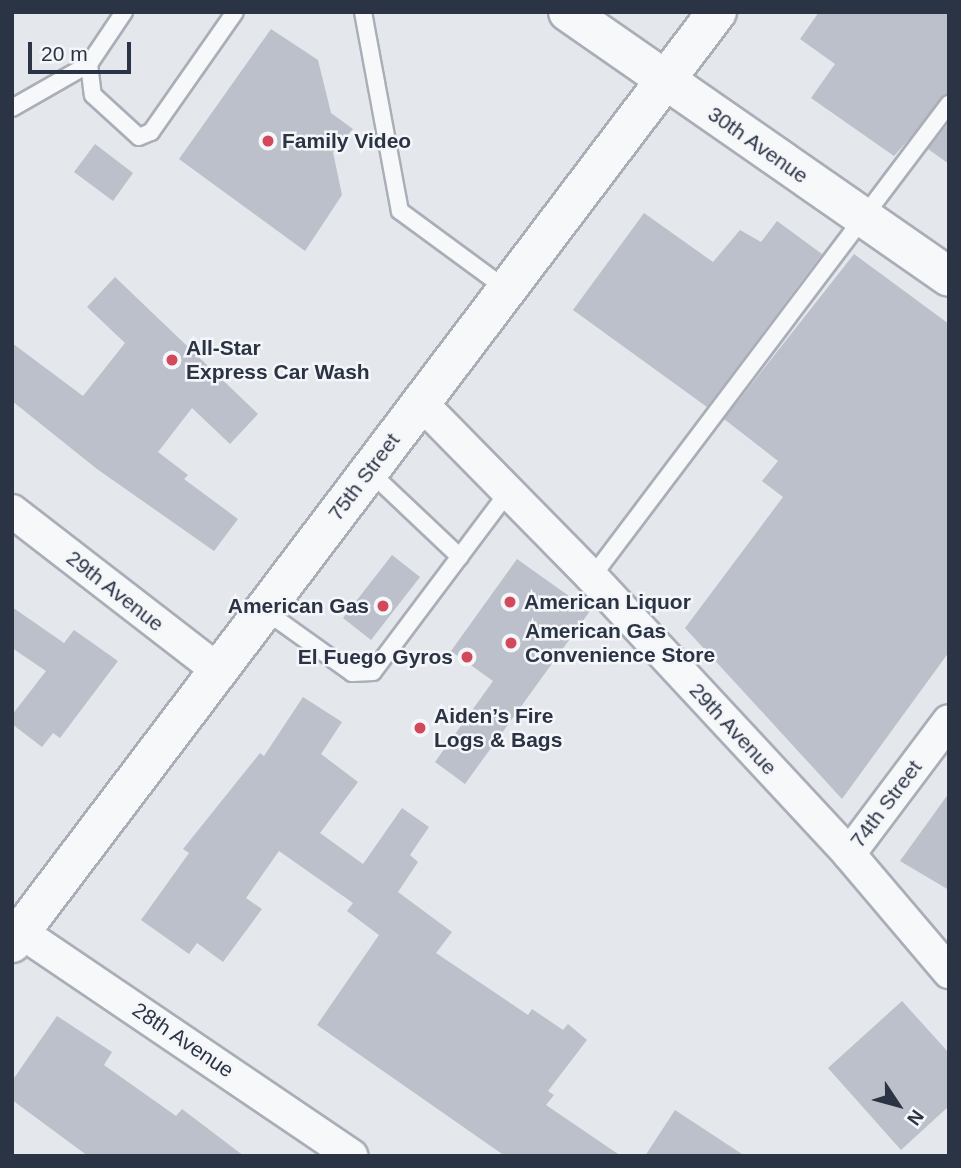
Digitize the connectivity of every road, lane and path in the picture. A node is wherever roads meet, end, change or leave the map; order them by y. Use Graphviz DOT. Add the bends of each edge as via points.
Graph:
graph roads {
  1 [pos="124,12"];
  2 [pos="236,12"];
  3 [pos="363,12"];
  4 [pos="568,12"];
  5 [pos="717,12"];
  6 [pos="89,64"];
  7 [pos="665,80"];
  8 [pos="949,104"];
  9 [pos="12,108"];
  10 [pos="863,217"];
  11 [pos="949,277"];
  12 [pos="506,289"];
  13 [pos="421,403"];
  14 [pos="369,471"];
  15 [pos="508,492"];
  16 [pos="12,511"];
  17 [pos="460,557"];
  18 [pos="592,577"];
  19 [pos="264,610"];
  20 [pos="219,671"];
  21 [pos="949,721"];
  22 [pos="849,854"];
  23 [pos="15,933"];
  24 [pos="949,972"];
  25 [pos="352,1156"];
  1 -- 6 [label="lane"];
  2 -- 6 [label="lane" via="151,132 139,137 93,95"];
  3 -- 12 [label="lane" via="400,211"];
  4 -- 7 [label="street, 30th Avenue"];
  5 -- 7 [label="street, 75th Street"];
  6 -- 9 [label="lane"];
  7 -- 10 [label="street, 30th Avenue"];
  7 -- 12 [label="street, 75th Street"];
  8 -- 10 [label="lane"];
  10 -- 11 [label="street, 30th Avenue"];
  10 -- 18 [label="lane"];
  12 -- 13 [label="street, 75th Street"];
  13 -- 14 [label="street, 75th Street"];
  13 -- 15 [label="street, 29th Avenue"];
  14 -- 17 [label="lane"];
  14 -- 19 [label="street, 75th Street"];
  15 -- 17 [label="lane"];
  15 -- 18 [label="street, 29th Avenue"];
  16 -- 20 [label="street, 29th Avenue"];
  17 -- 19 [label="lane" via="373,672 352,673"];
  18 -- 22 [label="street, 29th Avenue"];
  19 -- 20 [label="street, 75th Street"];
  20 -- 23 [label="street, 75th Street"];
  21 -- 22 [label="street, 74th Street"];
  22 -- 24 [label="street, 29th Avenue"];
  23 -- 25 [label="street, 28th Avenue"];
}
